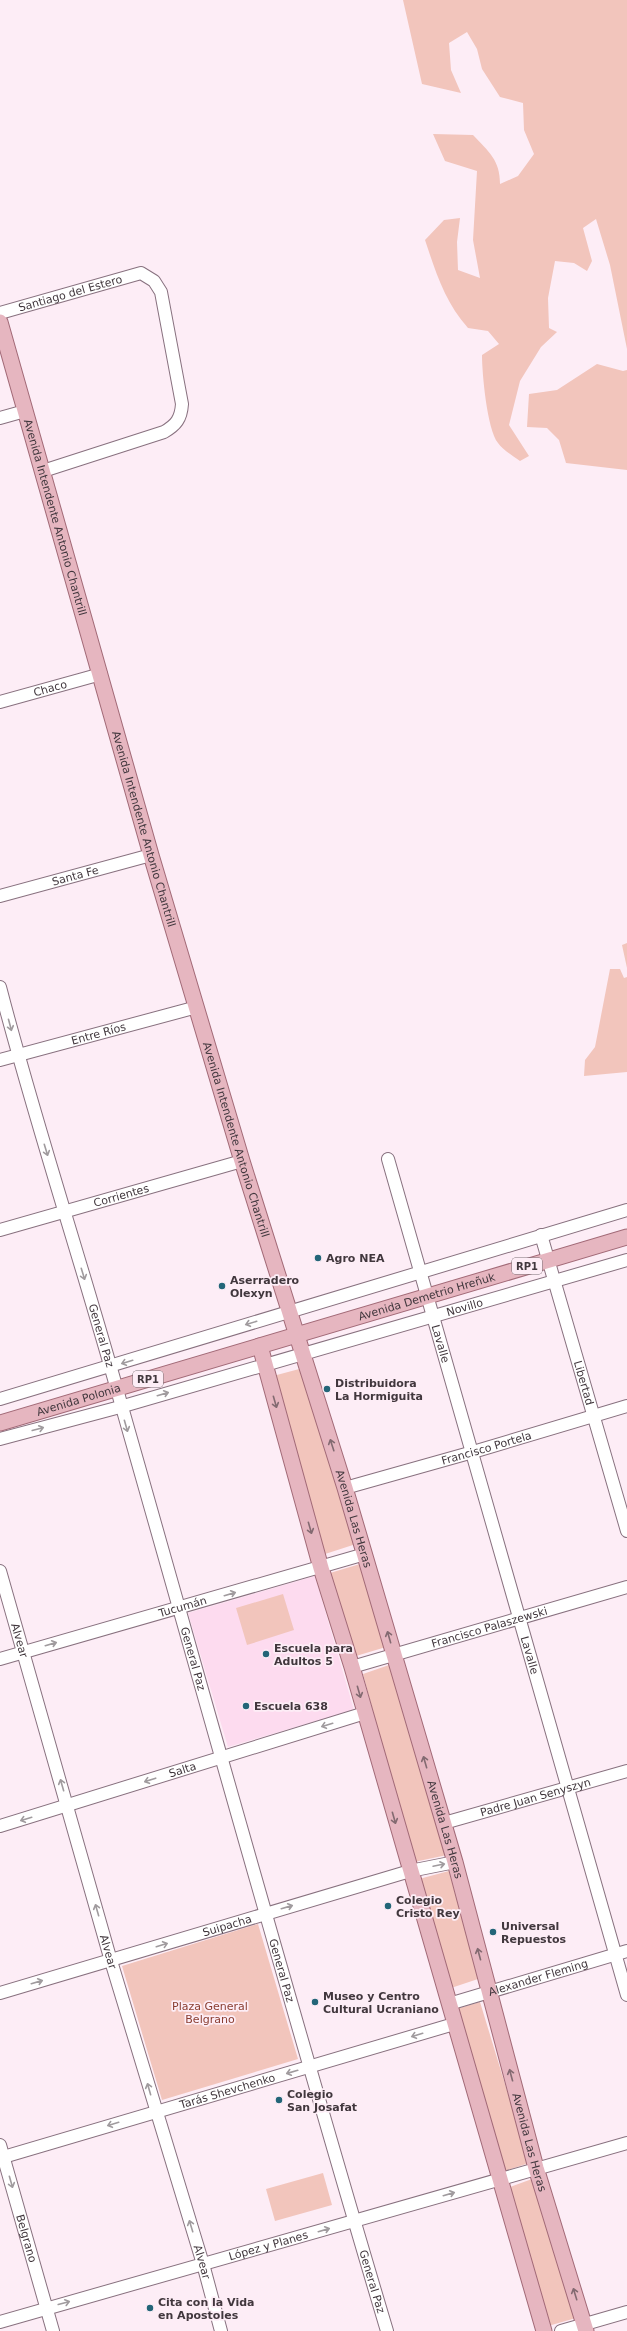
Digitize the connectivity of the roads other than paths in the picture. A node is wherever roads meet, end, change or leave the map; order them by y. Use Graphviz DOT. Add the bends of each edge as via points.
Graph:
graph roads {
  1 [pos="0,313"];
  2 [pos="0,322"];
  3 [pos="26,411"];
  4 [pos="0,418"];
  5 [pos="43,471"];
  6 [pos="101,674"];
  7 [pos="0,702"];
  8 [pos="151,855"];
  9 [pos="0,896"];
  10 [pos="0,987"];
  11 [pos="197,1007"];
  12 [pos="18,1055"];
  13 [pos="0,1060"];
  14 [pos="388,1159"];
  15 [pos="242,1161"];
  16 [pos="627,1210"];
  17 [pos="64,1212"];
  18 [pos="0,1230"];
  19 [pos="541,1235"];
  20 [pos="627,1238"];
  21 [pos="548,1260"];
  22 [pos="627,1260"];
  23 [pos="422,1273"];
  24 [pos="554,1281"];
  25 [pos="428,1295"];
  26 [pos="288,1312"];
  27 [pos="433,1315"];
  28 [pos="295,1334"];
  29 [pos="260,1346"];
  30 [pos="302,1354"];
  31 [pos="264,1365"];
  32 [pos="111,1367"];
  33 [pos="116,1388"];
  34 [pos="0,1399"];
  35 [pos="627,1406"];
  36 [pos="120,1407"];
  37 [pos="594,1415"];
  38 [pos="0,1423"];
  39 [pos="0,1439"];
  40 [pos="473,1452"];
  41 [pos="345,1488"];
  42 [pos="627,1531"];
  43 [pos="365,1554"];
  44 [pos="321,1568"];
  45 [pos="0,1571"];
  46 [pos="627,1587"];
  47 [pos="177,1608"];
  48 [pos="520,1617"];
  49 [pos="23,1652"];
  50 [pos="394,1655"];
  51 [pos="0,1659"];
  52 [pos="352,1667"];
  53 [pos="365,1713"];
  54 [pos="221,1757"];
  55 [pos="627,1771"];
  56 [pos="568,1788"];
  57 [pos="68,1806"];
  58 [pos="444,1823"];
  59 [pos="0,1826"];
  60 [pos="455,1862"];
  61 [pos="410,1871"];
  62 [pos="266,1913"];
  63 [pos="621,1952"];
  64 [pos="111,1961"];
  65 [pos="0,1992"];
  66 [pos="489,1992"];
  67 [pos="627,1995"];
  68 [pos="449,2004"];
  69 [pos="454,2024"];
  70 [pos="310,2067"];
  71 [pos="155,2111"];
  72 [pos="627,2144"];
  73 [pos="0,2145"];
  74 [pos="2,2158"];
  75 [pos="536,2168"];
  76 [pos="500,2180"];
  77 [pos="354,2221"];
  78 [pos="203,2264"];
  79 [pos="46,2308"];
  80 [pos="627,2312"];
  81 [pos="0,2322"];
  82 [pos="585,2328"];
  83 [pos="53,2331"];
  84 [pos="221,2331"];
  85 [pos="387,2331"];
  86 [pos="544,2331"];
  87 [pos="561,2331"];
  1 -- 5 [label="street, Santiago del Estero" via="141,273 154,281 161,292 182,404 176,425 164,432"];
  2 -- 3 [label="main road, Avenida Intendente Antonio Chantrill"];
  3 -- 4 [label="street"];
  3 -- 5 [label="main road, Avenida Intendente Antonio Chantrill"];
  5 -- 6 [label="main road, Avenida Intendente Antonio Chantrill"];
  6 -- 7 [label="street, Chaco"];
  6 -- 8 [label="main road, Avenida Intendente Antonio Chantrill"];
  8 -- 9 [label="street, Santa Fe"];
  8 -- 11 [label="main road, Avenida Intendente Antonio Chantrill"];
  10 -- 12 [label="street, General Paz, one-way"];
  11 -- 12 [label="street, Entre Ríos"];
  11 -- 15 [label="main road, Avenida Intendente Antonio Chantrill"];
  12 -- 13 [label="street, Entre Ríos"];
  12 -- 17 [label="street, General Paz, one-way"];
  14 -- 23 [label="street, Lavalle"];
  15 -- 17 [label="street, Corrientes"];
  15 -- 26 [label="main road, Avenida Intendente Antonio Chantrill"];
  16 -- 19 [label="street"];
  17 -- 18 [label="street, Corrientes"];
  17 -- 32 [label="street, General Paz, one-way"];
  19 -- 21 [label="street, Libertad"];
  19 -- 23 [label="street"];
  20 -- 21 [label="main road, Avenida Demetrio Hreñuk / RP1"];
  21 -- 24 [label="street, Libertad"];
  21 -- 25 [label="main road, Avenida Demetrio Hreñuk / RP1"];
  22 -- 24 [label="street, Novillo"];
  23 -- 25 [label="street, Lavalle"];
  23 -- 26 [label="street"];
  24 -- 27 [label="street, Novillo"];
  24 -- 37 [label="street, Libertad"];
  25 -- 27 [label="street, Lavalle"];
  25 -- 28 [label="main road, Avenida Demetrio Hreñuk / RP1"];
  26 -- 28 [label="main road, Avenida Intendente Antonio Chantrill"];
  26 -- 32 [label="street, one-way"];
  27 -- 30 [label="street, Novillo"];
  27 -- 40 [label="street, Lavalle"];
  28 -- 29 [label="main road, Avenida Polonia / RP1"];
  28 -- 30 [label="main road, Avenida Las Heras"];
  29 -- 31 [label="main road"];
  29 -- 33 [label="main road, Avenida Polonia / RP1"];
  30 -- 31 [label="street, Novillo"];
  41 -- 30 [label="main road, Avenida Las Heras, one-way"];
  36 -- 31 [label="street, Avenida Polonia, one-way"];
  31 -- 44 [label="main road, one-way"];
  32 -- 33 [label="street, General Paz"];
  32 -- 34 [label="street"];
  33 -- 36 [label="street, General Paz"];
  33 -- 38 [label="main road, Avenida Polonia / RP1"];
  35 -- 37 [label="street, Francisco Portela"];
  39 -- 36 [label="street, Avenida Polonia, one-way"];
  36 -- 47 [label="street, General Paz, one-way"];
  37 -- 40 [label="street, Francisco Portela"];
  37 -- 42 [label="street, Libertad"];
  40 -- 41 [label="street, Francisco Portela"];
  40 -- 48 [label="street, Lavalle"];
  41 -- 43 [label="main road, Avenida Las Heras"];
  43 -- 44 [label="street, Tucumán"];
  50 -- 43 [label="main road, Avenida Las Heras, one-way"];
  47 -- 44 [label="street, Tucumán, one-way"];
  44 -- 52 [label="main road"];
  45 -- 49 [label="street, Alvear"];
  46 -- 48 [label="street, Francisco Palaszewski"];
  49 -- 47 [label="street, Tucumán, one-way"];
  47 -- 54 [label="street, General Paz"];
  48 -- 50 [label="street, Francisco Palaszewski"];
  48 -- 56 [label="street, Lavalle"];
  49 -- 51 [label="street, Tucumán"];
  57 -- 49 [label="street, Alvear, one-way"];
  50 -- 52 [label="street, Francisco Palaszewski"];
  58 -- 50 [label="main road, Avenida Las Heras, one-way"];
  52 -- 53 [label="main road, one-way"];
  53 -- 54 [label="street, Salta, one-way"];
  53 -- 61 [label="main road, one-way"];
  54 -- 57 [label="street, Salta, one-way"];
  54 -- 62 [label="street, General Paz"];
  55 -- 56 [label="street, Padre Juan Senyszyn"];
  56 -- 58 [label="street, Padre Juan Senyszyn"];
  56 -- 63 [label="street, Lavalle"];
  57 -- 59 [label="street, Salta, one-way"];
  64 -- 57 [label="street, Alvear, one-way"];
  58 -- 60 [label="main road, Avenida Las Heras"];
  61 -- 60 [label="street, Suipacha, one-way"];
  66 -- 60 [label="main road, Avenida Las Heras, one-way"];
  62 -- 61 [label="street, Suipacha, one-way"];
  61 -- 68 [label="main road"];
  64 -- 62 [label="street, Suipacha, one-way"];
  62 -- 70 [label="street, General Paz"];
  63 -- 66 [label="street, Alexander Fleming"];
  63 -- 67 [label="street, Lavalle"];
  65 -- 64 [label="street, Suipacha, one-way"];
  71 -- 64 [label="street, Alvear, one-way"];
  66 -- 68 [label="street, Alexander Fleming"];
  75 -- 66 [label="main road, Avenida Las Heras, one-way"];
  68 -- 69 [label="main road"];
  69 -- 70 [label="street, Tarás Shevchenko, one-way"];
  69 -- 76 [label="main road"];
  70 -- 71 [label="street, Tarás Shevchenko, one-way"];
  70 -- 77 [label="street, General Paz"];
  71 -- 74 [label="street, Tarás Shevchenko, one-way"];
  78 -- 71 [label="street, Alvear, one-way"];
  72 -- 75 [label="street, López y Planes"];
  73 -- 74 [label="street, Belgrano"];
  74 -- 79 [label="street, Belgrano, one-way"];
  75 -- 76 [label="street, López y Planes"];
  82 -- 75 [label="main road, Avenida Las Heras, one-way"];
  77 -- 76 [label="street, López y Planes, one-way"];
  76 -- 86 [label="main road"];
  78 -- 77 [label="street, López y Planes, one-way"];
  77 -- 85 [label="street, General Paz"];
  79 -- 78 [label="street, López y Planes, one-way"];
  78 -- 84 [label="street, Alvear"];
  79 -- 81 [label="street, López y Planes"];
  79 -- 83 [label="street, Belgrano"];
  80 -- 82 [label="street"];
  82 -- 87 [label="street"];
}
